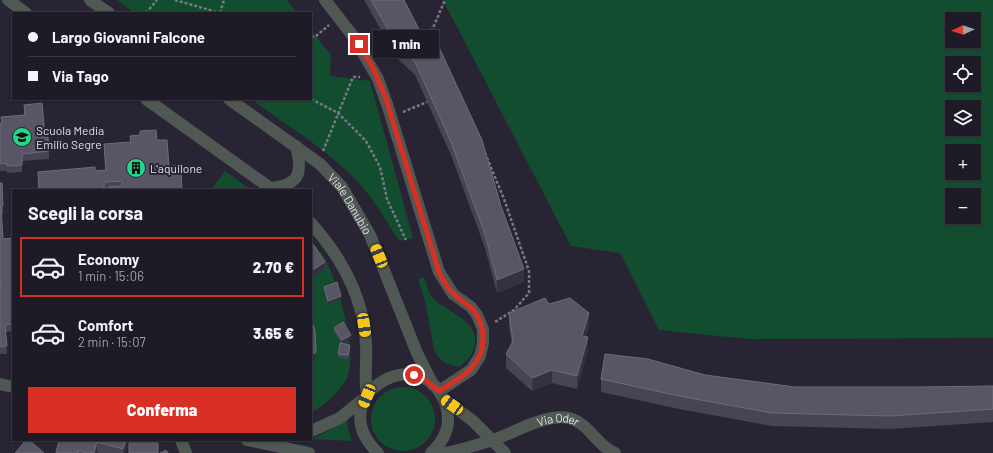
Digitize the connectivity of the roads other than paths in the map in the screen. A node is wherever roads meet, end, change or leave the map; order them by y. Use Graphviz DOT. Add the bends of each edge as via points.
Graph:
graph roads {
  1 [pos="2,0"];
  2 [pos="8,0"];
  3 [pos="90,0"];
  4 [pos="325,0"];
  5 [pos="0,3"];
  6 [pos="25,12"];
  7 [pos="108,12"];
  8 [pos="147,100"];
  9 [pos="230,100"];
  10 [pos="296,146"];
  11 [pos="272,189"];
  12 [pos="312,224"];
  13 [pos="0,384"];
  14 [pos="12,387"];
  15 [pos="439,392"];
  16 [pos="367,396"];
  17 [pos="312,431"];
  18 [pos="492,440"];
  19 [pos="181,441"];
  20 [pos="257,441"];
  21 [pos="186,453"];
  22 [pos="309,453"];
  23 [pos="378,453"];
  24 [pos="431,453"];
  25 [pos="445,453"];
  26 [pos="505,453"];
  27 [pos="615,453"];
  1 -- 5 [label="street"];
  2 -- 6 [label="street"];
  3 -- 7 [label="street"];
  4 -- 15 [label="street" via="359,44 378,79 439,272 453,294 471,307 483,329 483,348 475,366"];
  8 -- 11 [label="street"];
  9 -- 10 [label="street, Viale Danubio"];
  10 -- 11 [label="street" via="300,166 297,177 285,186"];
  10 -- 15 [label="street, Viale Danubio" via="339,183 365,225 417,353"];
  12 -- 16 [label="street" via="338,258 357,298 366,343"];
  13 -- 14 [label="street"];
  15 -- 16 [label="street" via="414,375 397,375 382,380"];
  15 -- 18 [label="street"];
  15 -- 24 [label="street" via="448,410 448,423 439,445"];
  16 -- 17 [label="street" via="340,418"];
  16 -- 23 [label="street" via="362,408 363,433"];
  18 -- 25 [label="street, Via Oder"];
  18 -- 26 [label="street"];
  18 -- 27 [label="street, Via Oder" via="541,421 568,418 579,422 601,445"];
  19 -- 21 [label="street"];
  20 -- 22 [label="street"];
}
